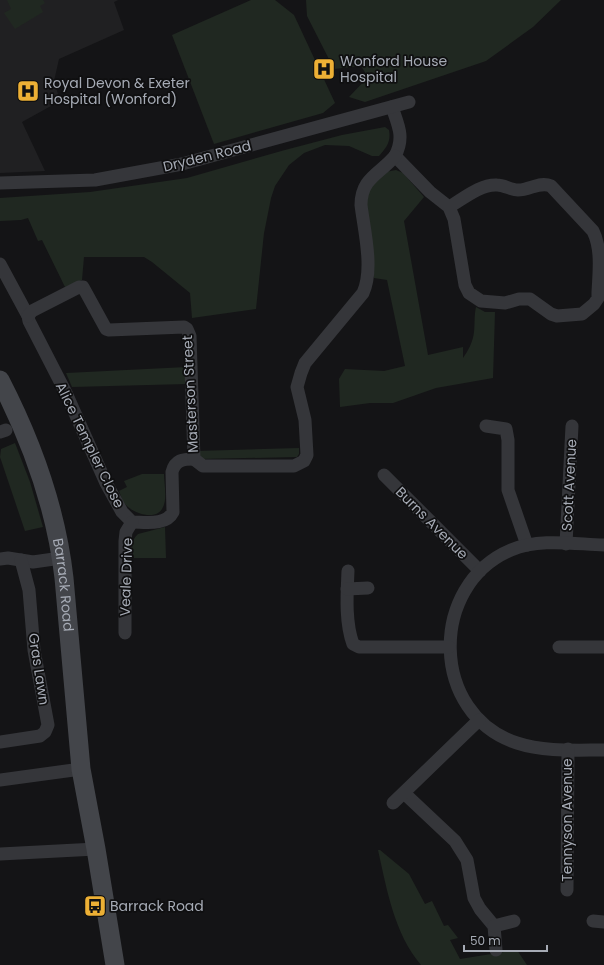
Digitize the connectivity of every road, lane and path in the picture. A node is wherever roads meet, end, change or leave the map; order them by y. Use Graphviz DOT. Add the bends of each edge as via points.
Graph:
graph roads {
  1 [pos="409,102"];
  2 [pos="392,107"];
  3 [pos="395,156"];
  4 [pos="0,183"];
  5 [pos="450,207"];
  6 [pos="0,264"];
  7 [pos="28,316"];
  8 [pos="0,380"];
  9 [pos="486,426"];
  10 [pos="572,426"];
  11 [pos="194,459"];
  12 [pos="384,475"];
  13 [pos="132,522"];
  14 [pos="566,544"];
  15 [pos="604,544"];
  16 [pos="527,545"];
  17 [pos="61,558"];
  18 [pos="0,559"];
  19 [pos="21,560"];
  20 [pos="348,571"];
  21 [pos="480,571"];
  22 [pos="368,588"];
  23 [pos="347,589"];
  24 [pos="124,632"];
  25 [pos="449,647"];
  26 [pos="559,647"];
  27 [pos="604,647"];
  28 [pos="479,720"];
  29 [pos="0,742"];
  30 [pos="568,749"];
  31 [pos="604,750"];
  32 [pos="81,769"];
  33 [pos="0,780"];
  34 [pos="404,793"];
  35 [pos="393,803"];
  36 [pos="96,849"];
  37 [pos="0,854"];
  38 [pos="567,890"];
  39 [pos="514,921"];
  40 [pos="494,926"];
  41 [pos="496,950"];
  42 [pos="115,965"];
  1 -- 2 [label="street, Dryden Road"];
  2 -- 3 [label="street" via="401,139"];
  2 -- 4 [label="street, Dryden Road" via="182,164 95,180"];
  3 -- 5 [label="street" via="430,192"];
  3 -- 11 [label="street, Masterson Street" via="362,190 368,278 363,293 305,363 301,373 297,387 305,420 307,455 304,461 294,466 203,466"];
  5 -- 5 [label="street" via="465,285 469,293 481,301 505,303 530,299 557,316 582,314 598,298 599,248 593,231 552,186 543,185 518,190 490,185"];
  6 -- 7 [label="street, Alice Templer Close"];
  7 -- 11 [label="street, Masterson Street" via="32,311 83,287 106,329 187,329 190,336"];
  7 -- 13 [label="street, Alice Templer Close" via="106,483 122,512"];
  8 -- 17 [label="street, Barrack Road" via="43,483"];
  9 -- 16 [label="street" via="506,429 508,490"];
  10 -- 14 [label="street, Scott Avenue"];
  11 -- 13 [label="street, Alice Templer Close" via="182,460 174,467 173,512 170,518 165,521"];
  12 -- 21 [label="street, Burns Avenue"];
  13 -- 24 [label="street, Veale Drive" via="126,532"];
  14 -- 15 [label="street"];
  14 -- 16 [label="street"];
  16 -- 21 [label="street" via="498,557"];
  17 -- 19 [label="street" via="33,562"];
  17 -- 32 [label="street, Barrack Road"];
  18 -- 19 [label="street"];
  19 -- 29 [label="street, Gras Lawn" via="29,590 34,650 48,725 40,736"];
  20 -- 23 [label="street"];
  21 -- 25 [label="street" via="467,587 456,612"];
  22 -- 23 [label="street"];
  23 -- 25 [label="street" via="349,634 353,644 359,647"];
  25 -- 28 [label="street" via="455,682"];
  26 -- 27 [label="street"];
  28 -- 30 [label="street" via="516,743 544,749"];
  28 -- 34 [label="street"];
  30 -- 31 [label="street"];
  30 -- 38 [label="street, Tennyson Avenue"];
  32 -- 33 [label="street"];
  32 -- 36 [label="street, Barrack Road"];
  34 -- 35 [label="street"];
  34 -- 40 [label="street" via="455,841 464,854 476,903"];
  36 -- 37 [label="street"];
  36 -- 42 [label="street, Barrack Road"];
  39 -- 40 [label="street"];
  40 -- 41 [label="street"];
}
